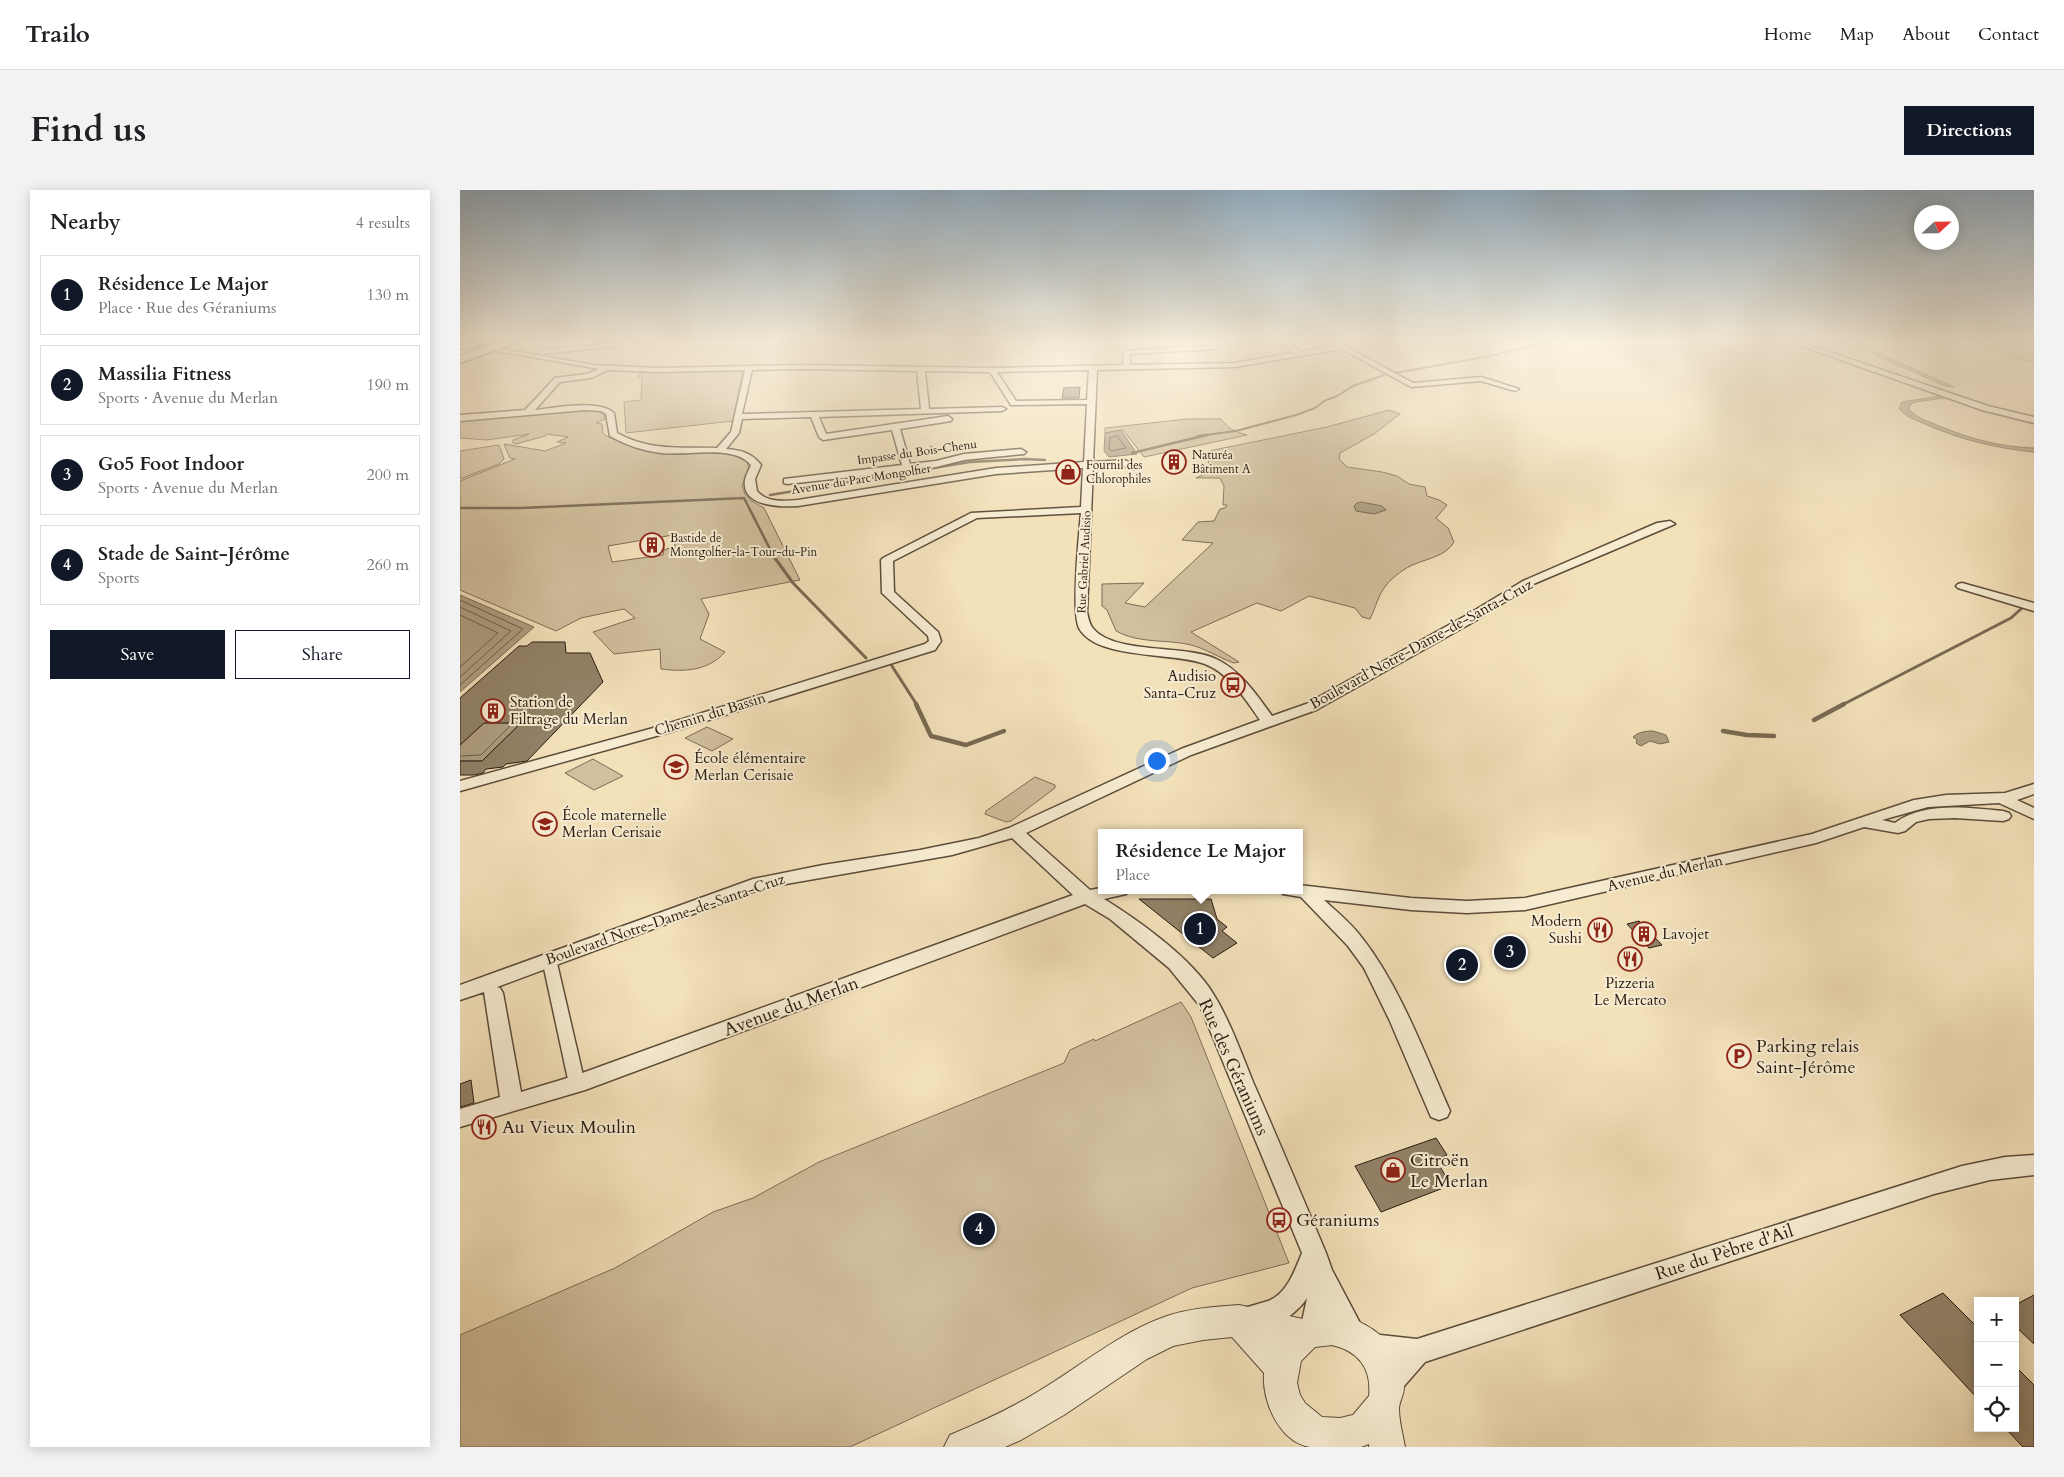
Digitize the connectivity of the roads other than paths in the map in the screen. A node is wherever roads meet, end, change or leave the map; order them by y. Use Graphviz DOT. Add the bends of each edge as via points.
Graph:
graph roads {
  1 [pos="538,401"];
  2 [pos="740,401"];
  3 [pos="924,401"];
  4 [pos="1011,401"];
  5 [pos="1095,401"];
  6 [pos="1965,401"];
  7 [pos="583,404"];
  8 [pos="1095,404"];
  9 [pos="925,410"];
  10 [pos="814,414"];
  11 [pos="738,417"];
  12 [pos="460,418"];
  13 [pos="2034,420"];
  14 [pos="895,427"];
  15 [pos="720,450"];
  16 [pos="1021,452"];
  17 [pos="1088,464"];
  18 [pos="1134,466"];
  19 [pos="907,468"];
  20 [pos="787,481"];
  21 [pos="1086,510"];
  22 [pos="1670,524"];
  23 [pos="1962,586"];
  24 [pos="2034,607"];
  25 [pos="1268,721"];
  26 [pos="460,786"];
  27 [pos="2034,789"];
  28 [pos="2002,798"];
  29 [pos="2034,814"];
  30 [pos="2003,816"];
  31 [pos="1865,822"];
  32 [pos="1015,832"];
  33 [pos="1303,892"];
  34 [pos="1101,894"];
  35 [pos="1301,894"];
  36 [pos="1087,897"];
  37 [pos="549,959"];
  38 [pos="460,993"];
  39 [pos="493,993"];
  40 [pos="577,1084"];
  41 [pos="512,1104"];
  42 [pos="1439,1111"];
  43 [pos="460,1118"];
  44 [pos="2034,1165"];
  45 [pos="1317,1263"];
  46 [pos="1239,1321"];
  47 [pos="1308,1333"];
  48 [pos="1361,1340"];
  49 [pos="1417,1352"];
  50 [pos="1280,1367"];
  51 [pos="1385,1396"];
  52 [pos="1334,1442"];
  53 [pos="962,1447"];
  54 [pos="1386,1447"];
  1 -- 7 [label="street" via="529,410"];
  2 -- 11 [label="street"];
  3 -- 9 [label="street"];
  4 -- 8 [label="street" via="1022,404"];
  5 -- 8 [label="street, Rue Gabriel Audisio"];
  6 -- 13 [label="street"];
  8 -- 17 [label="street, Rue Gabriel Audisio"];
  9 -- 10 [label="street"];
  9 -- 14 [label="street" via="1002,410"];
  10 -- 11 [label="street"];
  10 -- 14 [label="street" via="823,437"];
  11 -- 15 [label="street" via="735,433"];
  12 -- 15 [label="street, Avenue du Parc Mongolfier" via="598,408 610,413 613,434 626,440 669,451"];
  14 -- 19 [label="street"];
  15 -- 17 [label="street, Avenue du Parc Mongolfier" via="744,455 756,463 750,482 756,496 788,504 996,471"];
  16 -- 19 [label="street, Impasse du Bois-Chenu" via="964,457"];
  17 -- 18 [label="street" via="1124,462"];
  17 -- 21 [label="street, Rue Gabriel Audisio"];
  19 -- 20 [label="street, Impasse du Bois-Chenu"];
  21 -- 25 [label="street, Rue Gabriel Audisio" via="1081,617 1085,629 1120,646 1184,654 1209,661 1235,680"];
  21 -- 26 [label="street, Chemin du Bassin" via="975,515 887,560 888,593 934,635 935,641 930,647 662,730"];
  22 -- 25 [label="street, Boulevard Notre-Dame-de-Santa-Cruz" via="1527,582 1471,618 1311,707"];
  23 -- 24 [label="street"];
  25 -- 32 [label="street, Boulevard Notre-Dame-de-Santa-Cruz" via="1186,752"];
  27 -- 28 [label="street, Avenue du Merlan"];
  28 -- 29 [label="street"];
  28 -- 31 [label="street, Avenue du Merlan" via="1930,801 1896,808"];
  30 -- 31 [label="street" via="1978,813 1927,815 1911,819 1898,828"];
  31 -- 33 [label="street, Avenue du Merlan" via="1816,838 1525,904 1466,907 1411,904"];
  32 -- 36 [label="street, Rue des Géraniums"];
  32 -- 37 [label="street, Boulevard Notre-Dame-de-Santa-Cruz" via="924,855 790,875 759,883"];
  34 -- 36 [label="street, Avenue du Merlan"];
  35 -- 42 [label="street" via="1355,941 1372,966"];
  36 -- 40 [label="street, Avenue du Merlan"];
  36 -- 45 [label="street, Rue des Géraniums" via="1116,915 1176,962 1209,1004"];
  37 -- 38 [label="street, Boulevard Notre-Dame-de-Santa-Cruz"];
  37 -- 40 [label="street"];
  39 -- 41 [label="street"];
  40 -- 41 [label="street, Avenue du Merlan"];
  41 -- 43 [label="street, Avenue du Merlan"];
  44 -- 49 [label="street, Rue du Pèbre d'Ail" via="2008,1166 1928,1185"];
  45 -- 46 [label="street" via="1308,1271 1296,1293 1277,1310"];
  45 -- 47 [label="street, Rue des Géraniums" via="1320,1299"];
  45 -- 48 [label="street, Rue des Géraniums"];
  46 -- 47 [label="street"];
  46 -- 50 [label="street"];
  46 -- 53 [label="street" via="1169,1331 1134,1348 1010,1428"];
  47 -- 48 [label="street" via="1332,1329"];
  47 -- 50 [label="street" via="1289,1349"];
  48 -- 49 [label="street, Rue du Pèbre d'Ail"];
  48 -- 51 [label="street" via="1381,1364"];
  49 -- 51 [label="street, Rue du Pèbre d'Ail"];
  50 -- 52 [label="street" via="1280,1388 1297,1421"];
  51 -- 52 [label="street" via="1364,1428"];
  51 -- 54 [label="street"];
}
